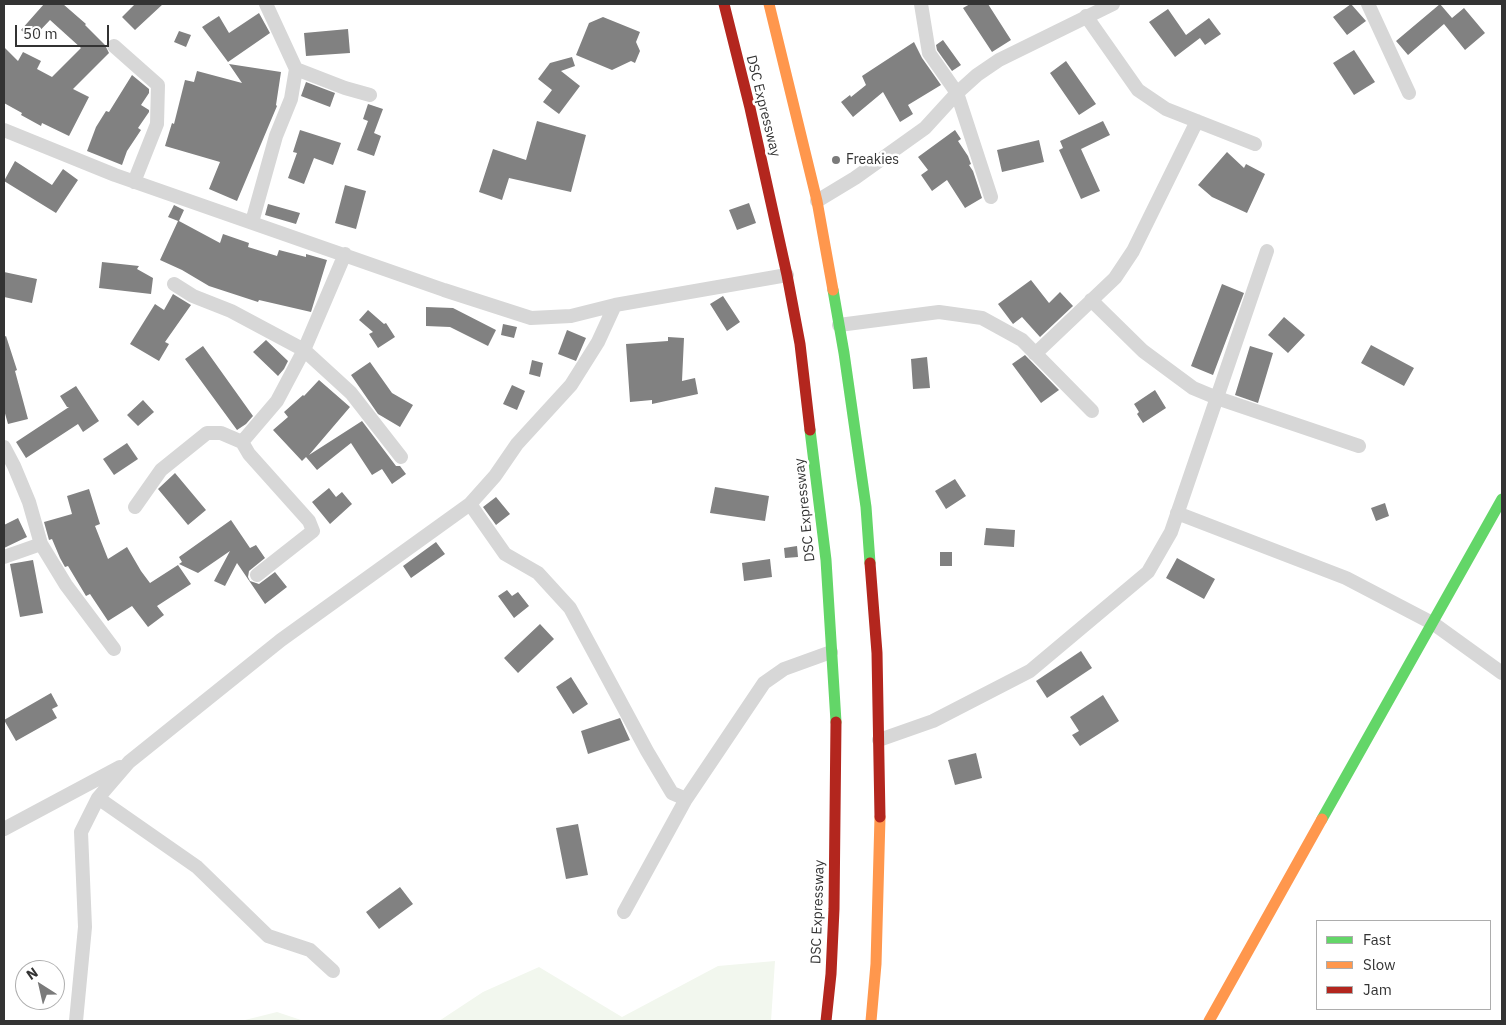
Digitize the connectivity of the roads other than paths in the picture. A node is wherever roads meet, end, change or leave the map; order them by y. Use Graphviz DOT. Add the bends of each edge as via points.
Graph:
graph roads {
  1 [pos="266,4"];
  2 [pos="724,4"];
  3 [pos="769,4"];
  4 [pos="921,4"];
  5 [pos="1110,4"];
  6 [pos="1368,4"];
  7 [pos="1086,16"];
  8 [pos="114,46"];
  9 [pos="296,69"];
  10 [pos="957,93"];
  11 [pos="1409,93"];
  12 [pos="370,95"];
  13 [pos="1196,121"];
  14 [pos="4,130"];
  15 [pos="1255,144"];
  16 [pos="134,182"];
  17 [pos="991,197"];
  18 [pos="818,201"];
  19 [pos="252,222"];
  20 [pos="1267,251"];
  21 [pos="346,254"];
  22 [pos="787,275"];
  23 [pos="174,284"];
  24 [pos="1091,300"];
  25 [pos="615,305"];
  26 [pos="839,325"];
  27 [pos="304,350"];
  28 [pos="1035,354"];
  29 [pos="1217,398"];
  30 [pos="1092,412"];
  31 [pos="242,442"];
  32 [pos="1359,446"];
  33 [pos="4,447"];
  34 [pos="401,457"];
  35 [pos="1502,499"];
  36 [pos="470,504"];
  37 [pos="135,507"];
  38 [pos="1177,513"];
  39 [pos="42,544"];
  40 [pos="4,557"];
  41 [pos="257,575"];
  42 [pos="1434,624"];
  43 [pos="114,649"];
  44 [pos="831,652"];
  45 [pos="1502,673"];
  46 [pos="879,740"];
  47 [pos="129,762"];
  48 [pos="98,798"];
  49 [pos="686,799"];
  50 [pos="4,830"];
  51 [pos="624,912"];
  52 [pos="333,971"];
  53 [pos="76,1021"];
  54 [pos="826,1021"];
  55 [pos="872,1021"];
  56 [pos="1209,1021"];
  1 -- 9 [label="street"];
  2 -- 22 [label="main road, DSC Expressway"];
  3 -- 18 [label="main road"];
  4 -- 10 [label="street" via="929,53"];
  5 -- 7 [label="street"];
  6 -- 11 [label="street"];
  7 -- 10 [label="street" via="999,60"];
  7 -- 13 [label="street" via="1138,90 1166,109"];
  8 -- 16 [label="street" via="158,85 157,124"];
  9 -- 12 [label="street"];
  9 -- 19 [label="street" via="291,100 276,136"];
  10 -- 17 [label="street"];
  10 -- 18 [label="street" via="926,128"];
  13 -- 15 [label="street"];
  13 -- 24 [label="street" via="1133,251 1115,278"];
  14 -- 16 [label="street"];
  16 -- 19 [label="street"];
  18 -- 26 [label="main road"];
  19 -- 21 [label="street"];
  20 -- 29 [label="street"];
  21 -- 25 [label="street" via="531,318 571,316"];
  21 -- 27 [label="street"];
  22 -- 25 [label="street"];
  22 -- 44 [label="main road, DSC Expressway" via="800,344 826,560"];
  23 -- 27 [label="street"];
  24 -- 28 [label="street"];
  24 -- 29 [label="street" via="1143,351 1193,388"];
  25 -- 36 [label="street" via="598,342 570,385 517,444"];
  26 -- 28 [label="street" via="939,312 982,318 1022,340"];
  26 -- 46 [label="main road" via="866,507 877,653"];
  27 -- 31 [label="street" via="277,401"];
  27 -- 34 [label="street" via="351,393"];
  28 -- 30 [label="street"];
  29 -- 32 [label="street"];
  29 -- 38 [label="street"];
  31 -- 37 [label="street" via="221,433 207,433 161,470"];
  31 -- 41 [label="street" via="309,521 313,531"];
  33 -- 39 [label="street" via="29,502"];
  35 -- 42 [label="main road"];
  36 -- 47 [label="street" via="281,640"];
  36 -- 49 [label="street" via="505,554 538,573 570,608 646,751 672,793"];
  38 -- 42 [label="street" via="1346,578"];
  38 -- 46 [label="street" via="1171,532 1148,572 1030,671 933,722"];
  39 -- 40 [label="street"];
  39 -- 43 [label="street" via="66,585"];
  42 -- 45 [label="street"];
  42 -- 56 [label="main road"];
  44 -- 49 [label="street" via="784,670 764,684"];
  44 -- 54 [label="main road, DSC Expressway" via="836,730 836,844"];
  46 -- 55 [label="main road" via="880,807"];
  47 -- 48 [label="street"];
  47 -- 50 [label="street"];
  48 -- 52 [label="street" via="198,867 268,936 310,950"];
  48 -- 53 [label="street" via="81,832 85,926"];
  49 -- 51 [label="street"];
}
